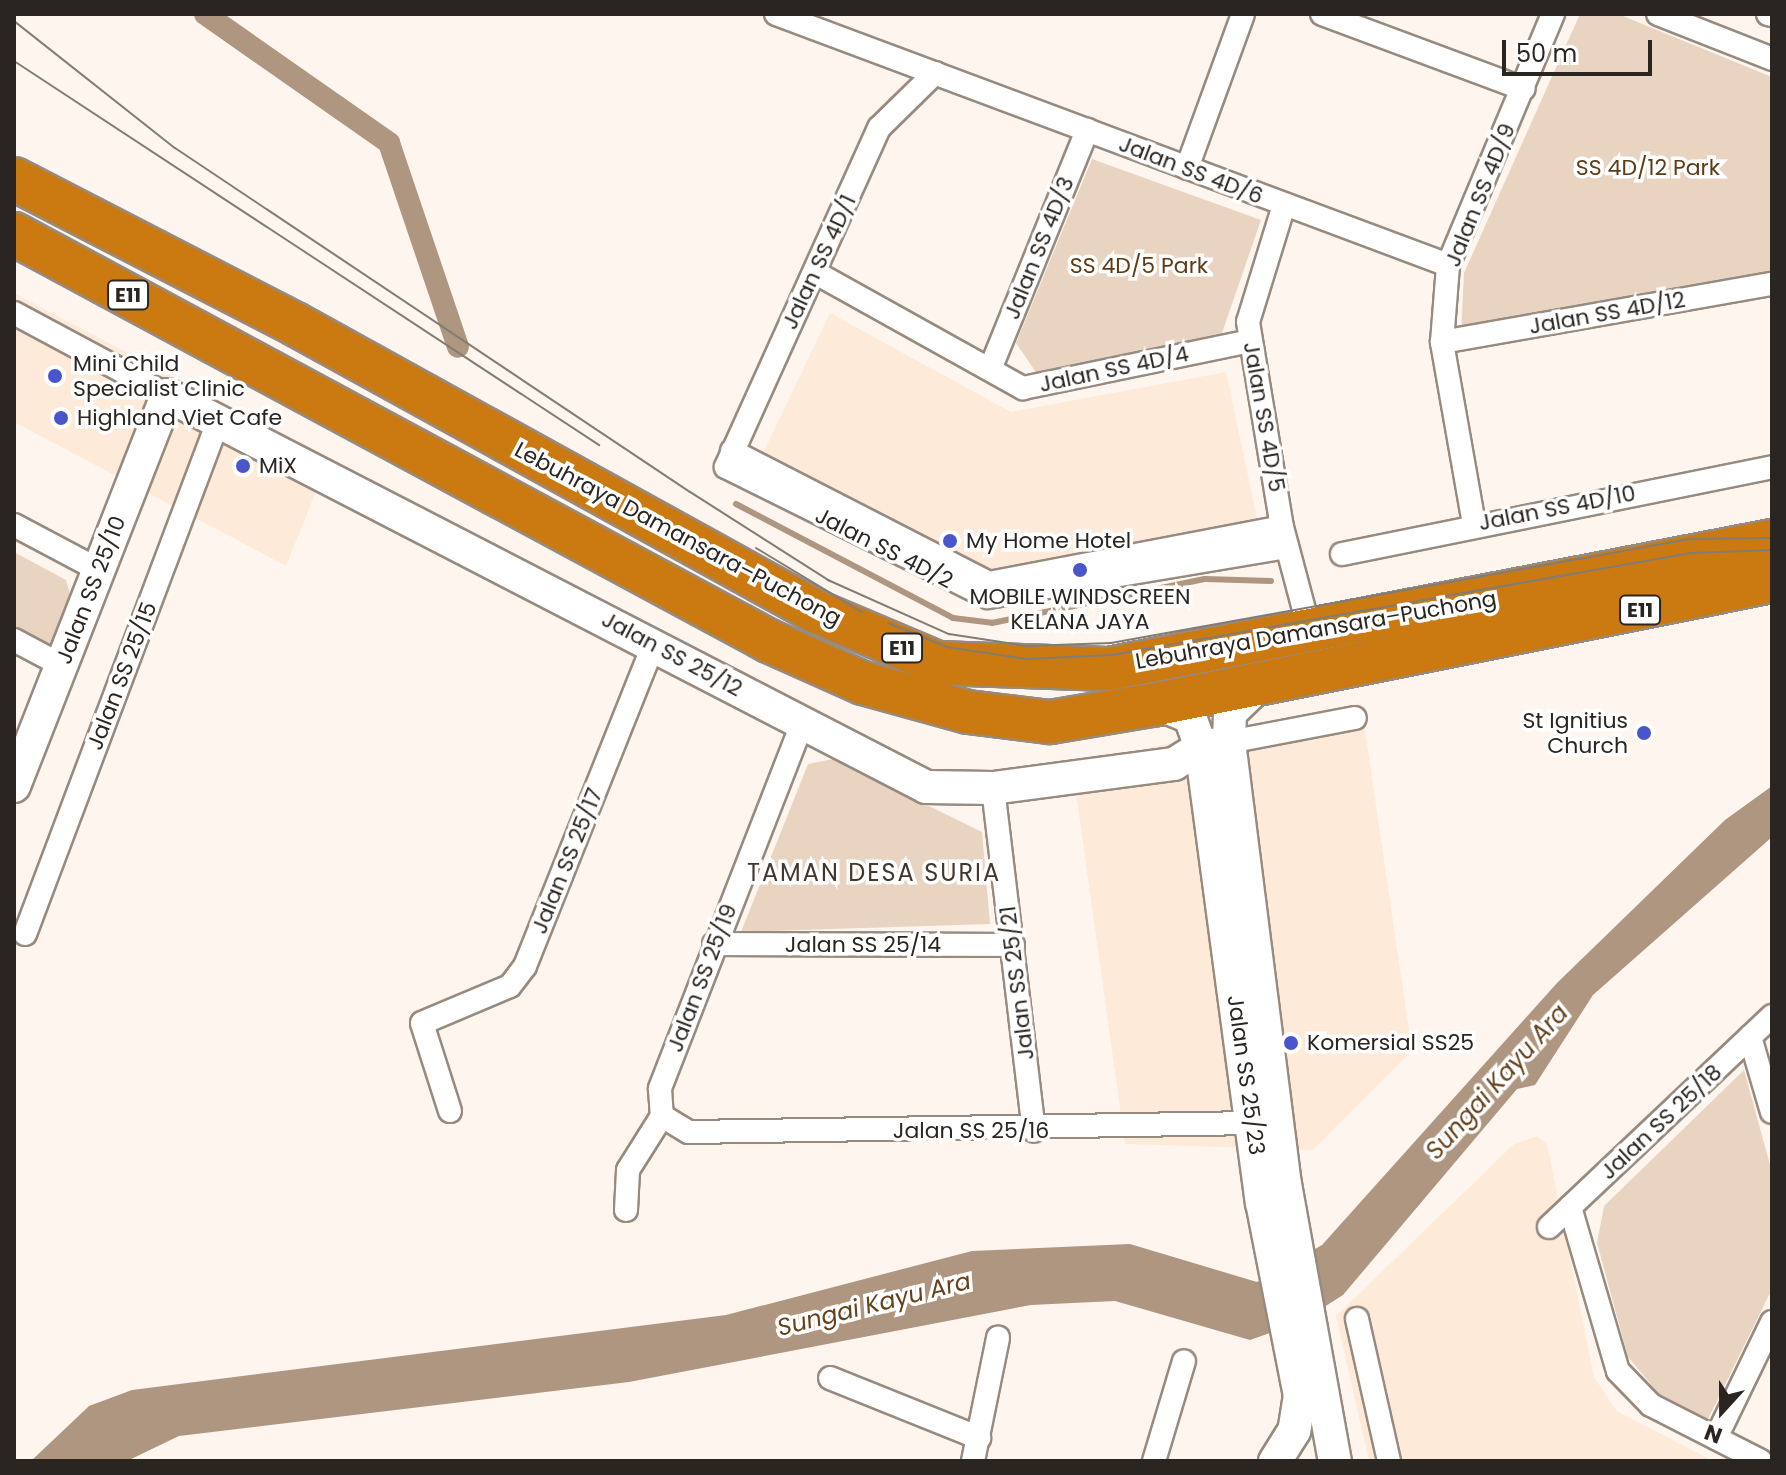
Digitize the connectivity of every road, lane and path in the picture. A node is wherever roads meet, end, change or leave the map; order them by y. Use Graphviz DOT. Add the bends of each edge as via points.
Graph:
graph roads {
  1 [pos="776,14"];
  2 [pos="1243,14"];
  3 [pos="1322,14"];
  4 [pos="1553,14"];
  5 [pos="1658,14"];
  6 [pos="1350,19"];
  7 [pos="1772,59"];
  8 [pos="935,73"];
  9 [pos="1524,89"];
  10 [pos="1087,130"];
  11 [pos="1187,168"];
  12 [pos="14,179"];
  13 [pos="1284,205"];
  14 [pos="14,234"];
  15 [pos="1448,265"];
  16 [pos="816,273"];
  17 [pos="1772,284"];
  18 [pos="14,313"];
  19 [pos="1249,341"];
  20 [pos="1442,342"];
  21 [pos="991,367"];
  22 [pos="167,395"];
  23 [pos="219,419"];
  24 [pos="1772,467"];
  25 [pos="1474,524"];
  26 [pos="14,525"];
  27 [pos="1284,537"];
  28 [pos="1772,541"];
  29 [pos="1342,554"];
  30 [pos="99,570"];
  31 [pos="1772,581"];
  32 [pos="1772,600"];
  33 [pos="1310,632"];
  34 [pos="1508,638"];
  35 [pos="14,640"];
  36 [pos="654,644"];
  37 [pos="61,665"];
  38 [pos="1261,683"];
  39 [pos="1158,704"];
  40 [pos="1355,718"];
  41 [pos="802,724"];
  42 [pos="1215,745"];
  43 [pos="14,786"];
  44 [pos="993,788"];
  45 [pos="25,934"];
  46 [pos="714,944"];
  47 [pos="1013,945"];
  48 [pos="1772,1016"];
  49 [pos="1750,1037"];
  50 [pos="450,1111"];
  51 [pos="1772,1112"];
  52 [pos="662,1116"];
  53 [pos="1253,1123"];
  54 [pos="1034,1131"];
  55 [pos="1280,1146"];
  56 [pos="1274,1193"];
  57 [pos="1570,1207"];
  58 [pos="626,1210"];
  59 [pos="1549,1227"];
  60 [pos="1357,1319"];
  61 [pos="1772,1322"];
  62 [pos="998,1338"];
  63 [pos="1184,1361"];
  64 [pos="1308,1368"];
  65 [pos="830,1378"];
  66 [pos="979,1438"];
  67 [pos="1716,1438"];
  68 [pos="973,1461"];
  69 [pos="1154,1461"];
  70 [pos="1275,1461"];
  71 [pos="1335,1461"];
  72 [pos="1389,1461"];
  73 [pos="1761,1461"];
  1 -- 8 [label="street, Jalan SS 4D/6"];
  2 -- 11 [label="street"];
  3 -- 6 [label="street"];
  4 -- 9 [label="street, Jalan SS 4D/9"];
  5 -- 7 [label="street"];
  6 -- 9 [label="street"];
  8 -- 10 [label="street, Jalan SS 4D/6"];
  8 -- 16 [label="street, Jalan SS 4D/1" via="879,128"];
  9 -- 15 [label="street, Jalan SS 4D/9"];
  10 -- 11 [label="street, Jalan SS 4D/6"];
  10 -- 21 [label="street, Jalan SS 4D/3"];
  11 -- 13 [label="street, Jalan SS 4D/6"];
  12 -- 33 [label="highway, Lebuhraya Damansara–Puchong / E11" via="295,324 817,612 938,663 1108,669"];
  13 -- 15 [label="street, Jalan SS 4D/6"];
  13 -- 19 [label="street, Jalan SS 4D/5" via="1250,298"];
  14 -- 39 [label="highway, Lebuhraya Damansara–Puchong / E11" via="769,641 863,683 968,712 1050,722"];
  15 -- 20 [label="street, Jalan SS 4D/9"];
  16 -- 21 [label="street, Jalan SS 4D/4"];
  16 -- 27 [label="street, Jalan SS 4D/1" via="729,459 989,583"];
  17 -- 20 [label="street, Jalan SS 4D/12"];
  18 -- 22 [label="street"];
  19 -- 21 [label="street, Jalan SS 4D/4" via="1023,388"];
  19 -- 27 [label="street, Jalan SS 4D/5"];
  20 -- 25 [label="street, Jalan SS 4D/9"];
  22 -- 23 [label="street, Jalan SS 25/12"];
  22 -- 30 [label="street, Jalan SS 25/10"];
  23 -- 36 [label="street, Jalan SS 25/12"];
  23 -- 45 [label="street, Jalan SS 25/15"];
  24 -- 25 [label="street, Jalan SS 4D/10"];
  25 -- 29 [label="street, Jalan SS 4D/10"];
  26 -- 30 [label="street"];
  27 -- 33 [label="street, Jalan SS 4D/5"];
  28 -- 33 [label="highway, Lebuhraya Damansara–Puchong / E11"];
  30 -- 37 [label="street, Jalan SS 25/10"];
  31 -- 34 [label="highway, Lebuhraya Damansara–Puchong / E11"];
  32 -- 34 [label="highway"];
  34 -- 38 [label="highway, Lebuhraya Damansara–Puchong / E11"];
  35 -- 37 [label="street"];
  36 -- 41 [label="street, Jalan SS 25/12"];
  36 -- 50 [label="street, Jalan SS 25/17" via="525,966 510,986 422,1023"];
  37 -- 43 [label="street, Jalan SS 25/10"];
  38 -- 39 [label="highway, Lebuhraya Damansara–Puchong / E11"];
  38 -- 42 [label="street, Jalan SS 25/23" via="1230,713"];
  39 -- 42 [label="street, Jalan SS 25/23" via="1190,717"];
  40 -- 42 [label="street"];
  41 -- 44 [label="street, Jalan SS 25/12" via="926,787"];
  41 -- 46 [label="street, Jalan SS 25/19"];
  42 -- 44 [label="street, Jalan SS 25/12" via="1174,764"];
  42 -- 53 [label="street, Jalan SS 25/23"];
  42 -- 55 [label="street, Jalan SS 25/23"];
  44 -- 47 [label="street, Jalan SS 25/21"];
  46 -- 47 [label="street, Jalan SS 25/14"];
  46 -- 52 [label="street, Jalan SS 25/19" via="660,1089"];
  47 -- 54 [label="street, Jalan SS 25/21"];
  48 -- 49 [label="street, Jalan SS 25/18"];
  49 -- 51 [label="street"];
  49 -- 57 [label="street, Jalan SS 25/18"];
  52 -- 54 [label="street, Jalan SS 25/16" via="689,1132"];
  52 -- 58 [label="street" via="628,1170"];
  53 -- 54 [label="street, Jalan SS 25/16"];
  53 -- 55 [label="street"];
  53 -- 56 [label="street, Jalan SS 25/23"];
  55 -- 56 [label="street, Jalan SS 25/23"];
  56 -- 64 [label="street, Jalan SS 25/23"];
  57 -- 59 [label="street, Jalan SS 25/18"];
  57 -- 67 [label="street" via="1618,1371 1651,1405"];
  60 -- 72 [label="street"];
  61 -- 67 [label="street"];
  62 -- 66 [label="street"];
  63 -- 69 [label="street"];
  64 -- 70 [label="street, Jalan SS 25/23" via="1298,1415"];
  64 -- 71 [label="street, Jalan SS 25/23"];
  65 -- 66 [label="street"];
  66 -- 68 [label="street"];
  67 -- 73 [label="street"];
}
